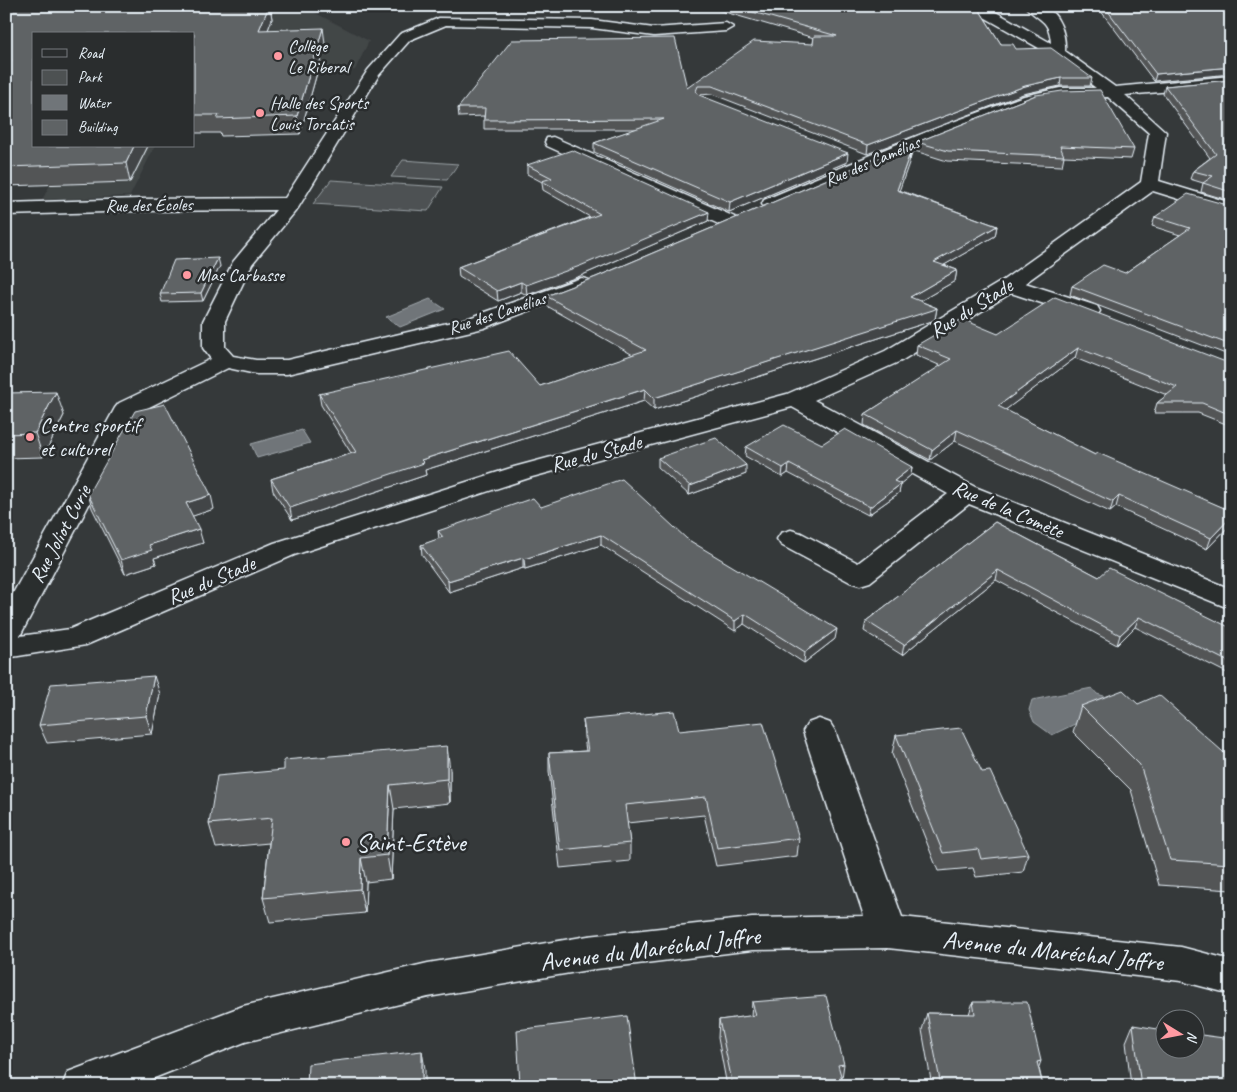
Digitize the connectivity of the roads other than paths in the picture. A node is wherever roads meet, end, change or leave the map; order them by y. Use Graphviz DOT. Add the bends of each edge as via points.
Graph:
graph roads {
  1 [pos="984,6"];
  2 [pos="1032,6"];
  3 [pos="446,13"];
  4 [pos="726,27"];
  5 [pos="1058,53"];
  6 [pos="1231,81"];
  7 [pos="1112,92"];
  8 [pos="553,142"];
  9 [pos="1150,184"];
  10 [pos="291,204"];
  11 [pos="6,208"];
  12 [pos="1231,209"];
  13 [pos="745,215"];
  14 [pos="704,233"];
  15 [pos="597,278"];
  16 [pos="1009,285"];
  17 [pos="1104,317"];
  18 [pos="225,361"];
  19 [pos="795,399"];
  20 [pos="966,494"];
  21 [pos="791,539"];
  22 [pos="1231,600"];
  23 [pos="6,634"];
  24 [pos="6,648"];
  25 [pos="819,731"];
  26 [pos="888,932"];
  27 [pos="1231,977"];
  28 [pos="83,1086"];
  1 -- 5 [label="street" via="988,14"];
  2 -- 5 [label="street" via="1046,13 1059,35"];
  3 -- 4 [label="street" via="654,32"];
  3 -- 10 [label="street" via="406,38 373,72"];
  5 -- 7 [label="street"];
  6 -- 7 [label="street, Rue des Camélias"];
  7 -- 9 [label="street" via="1158,132"];
  7 -- 13 [label="street, Rue des Camélias" via="1060,93 1030,99 858,159"];
  8 -- 13 [label="street"];
  9 -- 12 [label="street"];
  9 -- 16 [label="street, Rue du Stade"];
  10 -- 11 [label="street, Rue des Écoles"];
  10 -- 18 [label="street" via="243,262 214,321 214,348"];
  13 -- 14 [label="street, Rue des Camélias"];
  15 -- 18 [label="street, Rue des Camélias" via="476,323 287,367 256,367"];
  16 -- 17 [label="street"];
  16 -- 19 [label="street, Rue du Stade" via="893,356"];
  18 -- 23 [label="street, Rue Joliot Curie" via="128,408"];
  19 -- 20 [label="street, Rue de la Comète"];
  19 -- 24 [label="street, Rue du Stade" via="522,472 284,549 75,638"];
  20 -- 21 [label="street" via="860,576"];
  20 -- 22 [label="street, Rue de la Comète"];
  25 -- 26 [label="street"];
  26 -- 27 [label="street, Avenue du Maréchal Joffre" via="1181,964"];
  26 -- 28 [label="street, Avenue du Maréchal Joffre" via="752,934 588,953 428,980 243,1024"];
}
